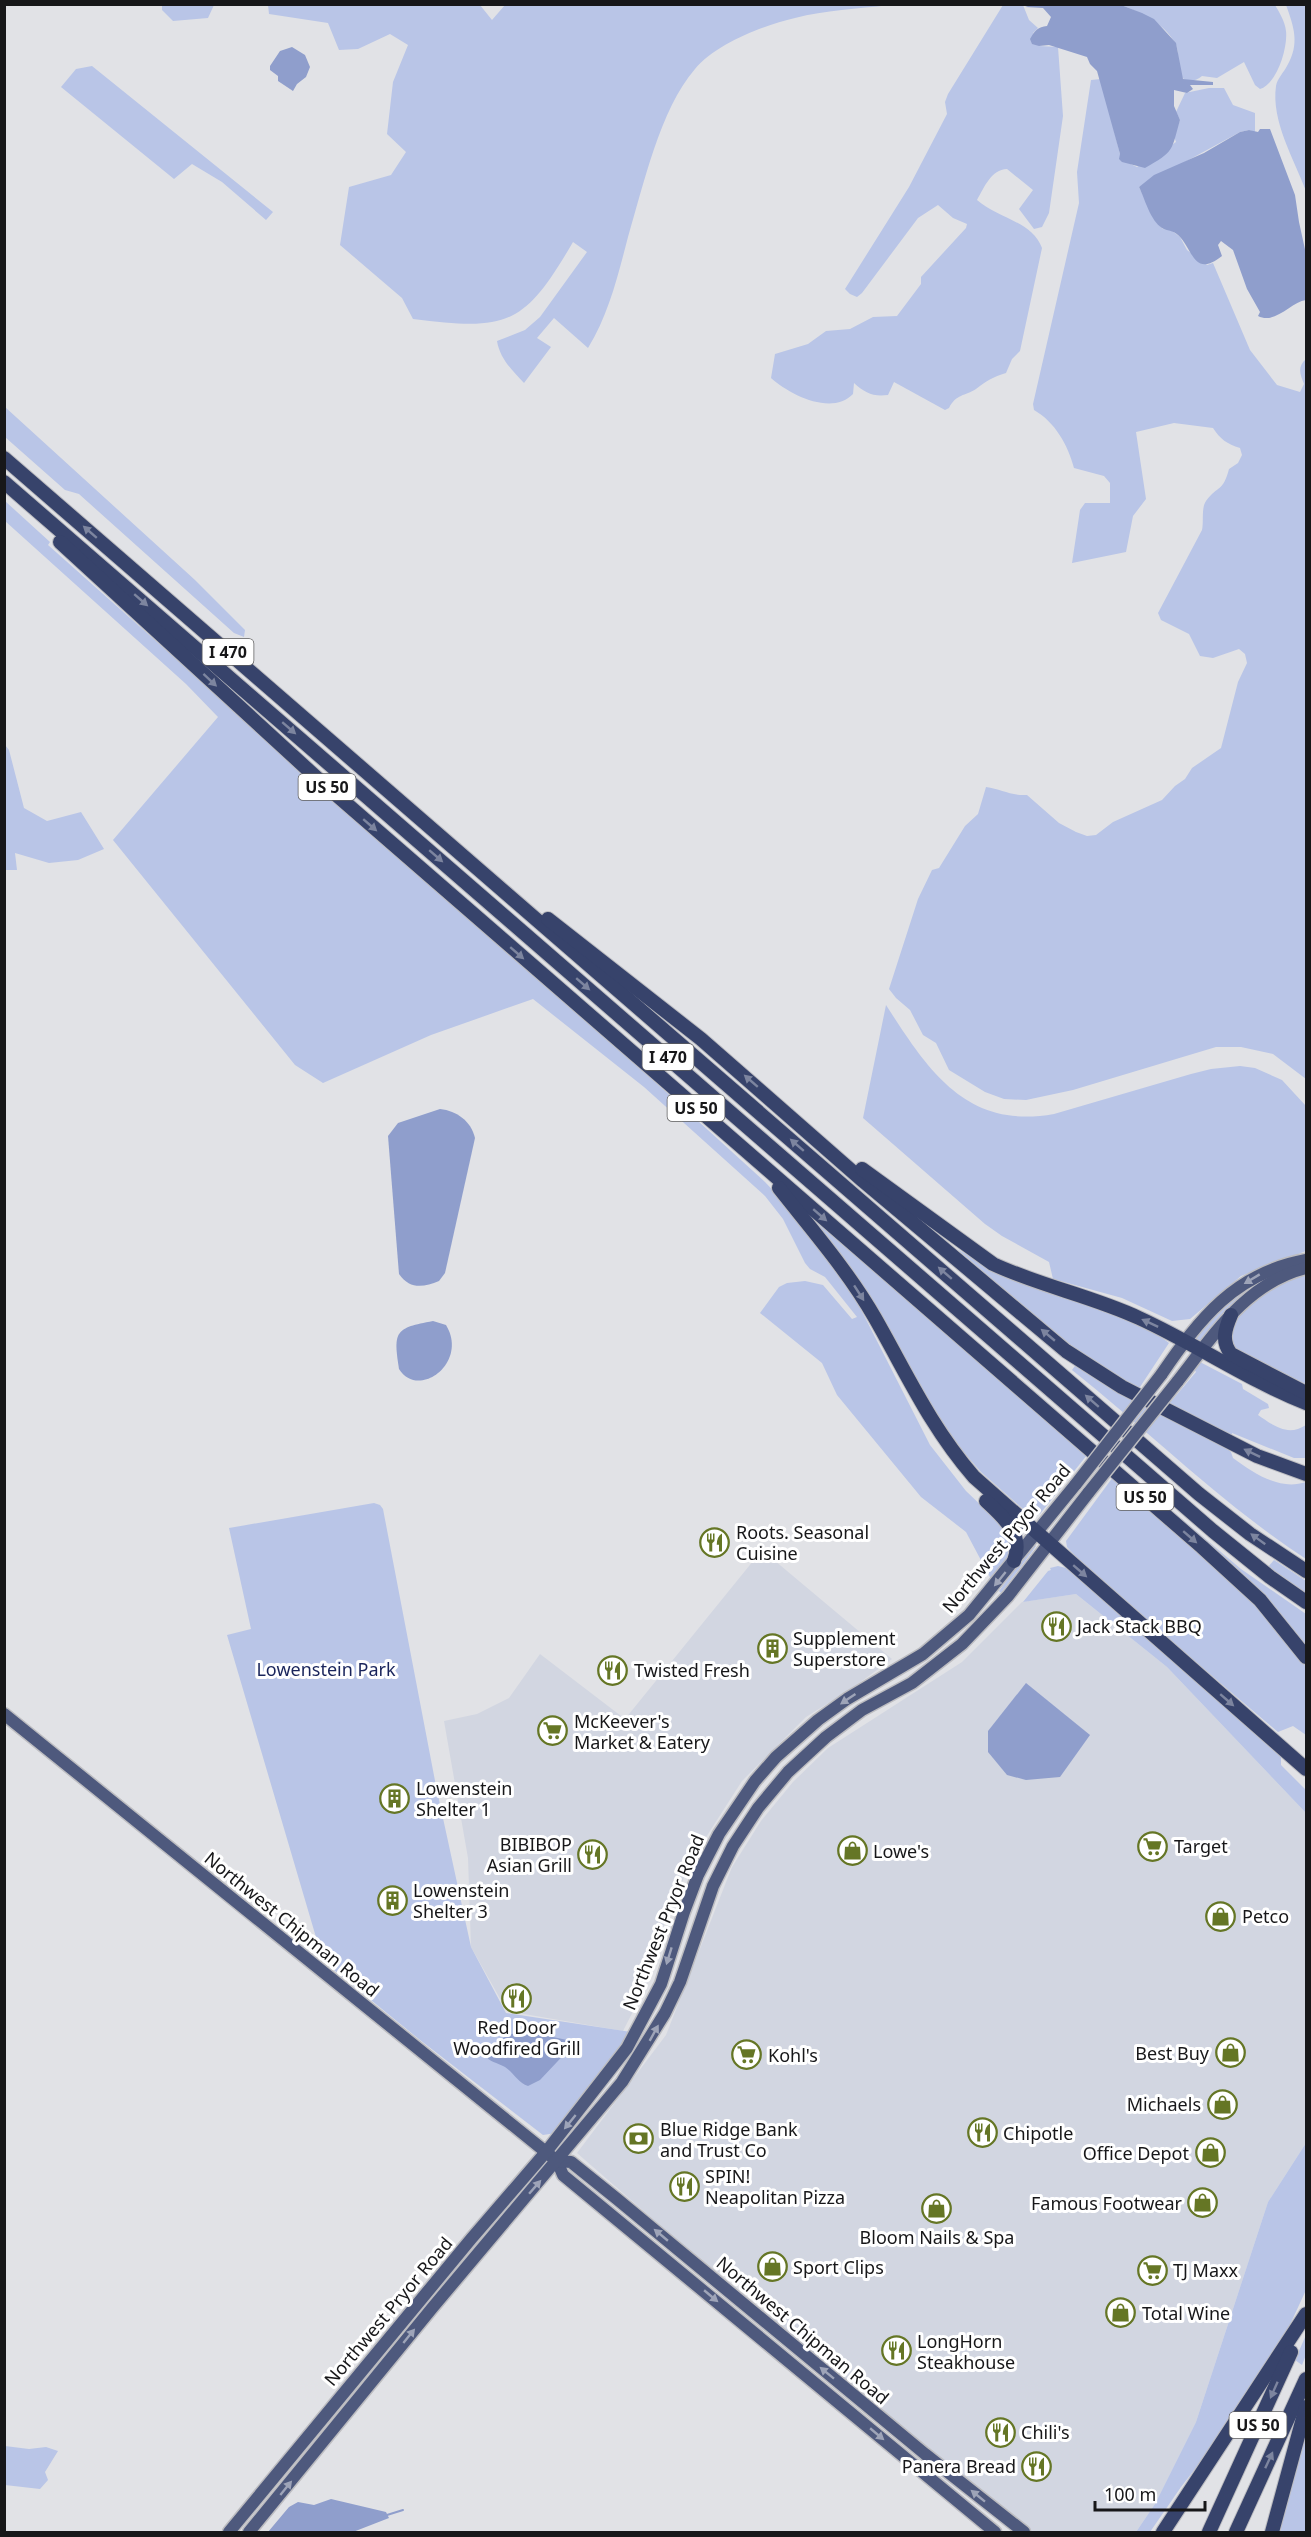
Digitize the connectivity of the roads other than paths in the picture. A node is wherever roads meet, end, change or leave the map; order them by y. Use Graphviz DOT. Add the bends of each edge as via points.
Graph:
graph roads {
  1 [pos="4,458"];
  2 [pos="4,482"];
  3 [pos="34,507"];
  4 [pos="451,846"];
  5 [pos="795,1120"];
  6 [pos="759,1163"];
  7 [pos="1306,1260"];
  8 [pos="1306,1268"];
  9 [pos="1231,1315"];
  10 [pos="1184,1341"];
  11 [pos="1202,1351"];
  12 [pos="909,1382"];
  13 [pos="1306,1393"];
  14 [pos="1306,1403"];
  15 [pos="1306,1474"];
  16 [pos="1036,1533"];
  17 [pos="1049,1544"];
  18 [pos="1014,1561"];
  19 [pos="1306,1571"];
  20 [pos="1306,1602"];
  21 [pos="1306,1657"];
  22 [pos="4,1714"];
  23 [pos="1306,1769"];
  24 [pos="546,2152"];
  25 [pos="557,2162"];
  26 [pos="670,2262"];
  27 [pos="703,2270"];
  28 [pos="1306,2316"];
  29 [pos="370,2360"];
  30 [pos="1306,2379"];
  31 [pos="1306,2407"];
  32 [pos="348,2411"];
  33 [pos="915,2466"];
  34 [pos="946,2471"];
  35 [pos="229,2532"];
  36 [pos="249,2532"];
  37 [pos="995,2532"];
  38 [pos="1024,2532"];
  39 [pos="1163,2532"];
  40 [pos="1209,2532"];
  41 [pos="1236,2532"];
  42 [pos="1272,2532"];
  4 -- 1 [label="highway, I 470, one-way"];
  2 -- 3 [label="highway, I 470"];
  3 -- 6 [label="highway, US 50, one-way" via="58,540 318,779"];
  3 -- 20 [label="highway, I 470, one-way" via="1213,1531"];
  5 -- 4 [label="highway, one-way" via="647,994"];
  19 -- 4 [label="highway, I 470, one-way" via="1199,1494"];
  10 -- 5 [label="highway, one-way" via="1137,1316 1017,1276 993,1264"];
  15 -- 5 [label="highway, one-way" via="1257,1456 1093,1370"];
  6 -- 12 [label="highway, one-way" via="846,1273"];
  6 -- 21 [label="highway, US 50, one-way" via="1219,1562 1260,1600"];
  7 -- 10 [label="main road, Northwest Pryor Road, one-way" via="1271,1269 1237,1287 1205,1315"];
  8 -- 9 [label="main road, Northwest Pryor Road" via="1266,1284"];
  9 -- 11 [label="main road, Northwest Pryor Road"];
  9 -- 13 [label="highway" via="1224,1335 1231,1354"];
  10 -- 11 [label="highway"];
  10 -- 16 [label="main road, Northwest Pryor Road, bridge"];
  11 -- 14 [label="highway"];
  11 -- 17 [label="main road, Northwest Pryor Road, bridge"];
  12 -- 16 [label="highway" via="957,1458"];
  12 -- 18 [label="highway" via="926,1422 956,1469 1016,1534"];
  16 -- 17 [label="highway"];
  16 -- 18 [label="main road, Northwest Pryor Road"];
  17 -- 23 [label="highway, one-way"];
  25 -- 17 [label="main road, Northwest Pryor Road, one-way" via="648,2044 680,1982 713,1886 758,1808 788,1772 826,1737 862,1710 912,1683 962,1644 1008,1596"];
  18 -- 24 [label="main road, Northwest Pryor Road, one-way" via="949,1633 818,1720 755,1781 719,1834 698,1875 661,1984 645,2016 609,2074"];
  22 -- 24 [label="main road, Northwest Chipman Road"];
  24 -- 25 [label="main road, Northwest Chipman Road"];
  24 -- 29 [label="main road, Northwest Pryor Road"];
  25 -- 26 [label="main road, Northwest Chipman Road" via="563,2175"];
  27 -- 25 [label="main road, Northwest Chipman Road, one-way" via="571,2162"];
  32 -- 25 [label="main road, Northwest Pryor Road, one-way"];
  26 -- 27 [label="main road"];
  26 -- 33 [label="main road, Northwest Chipman Road, one-way"];
  34 -- 27 [label="main road, Northwest Chipman Road, one-way"];
  28 -- 39 [label="highway"];
  28 -- 40 [label="highway, US 50, one-way"];
  29 -- 32 [label="main road" via="365,2380 348,2400"];
  29 -- 35 [label="main road, Northwest Pryor Road"];
  41 -- 30 [label="highway, US 50, one-way"];
  31 -- 42 [label="highway"];
  36 -- 32 [label="main road, Northwest Pryor Road, one-way"];
  33 -- 34 [label="main road" via="926,2464"];
  33 -- 37 [label="main road, Northwest Chipman Road"];
  38 -- 34 [label="main road, Northwest Chipman Road, one-way"];
}
